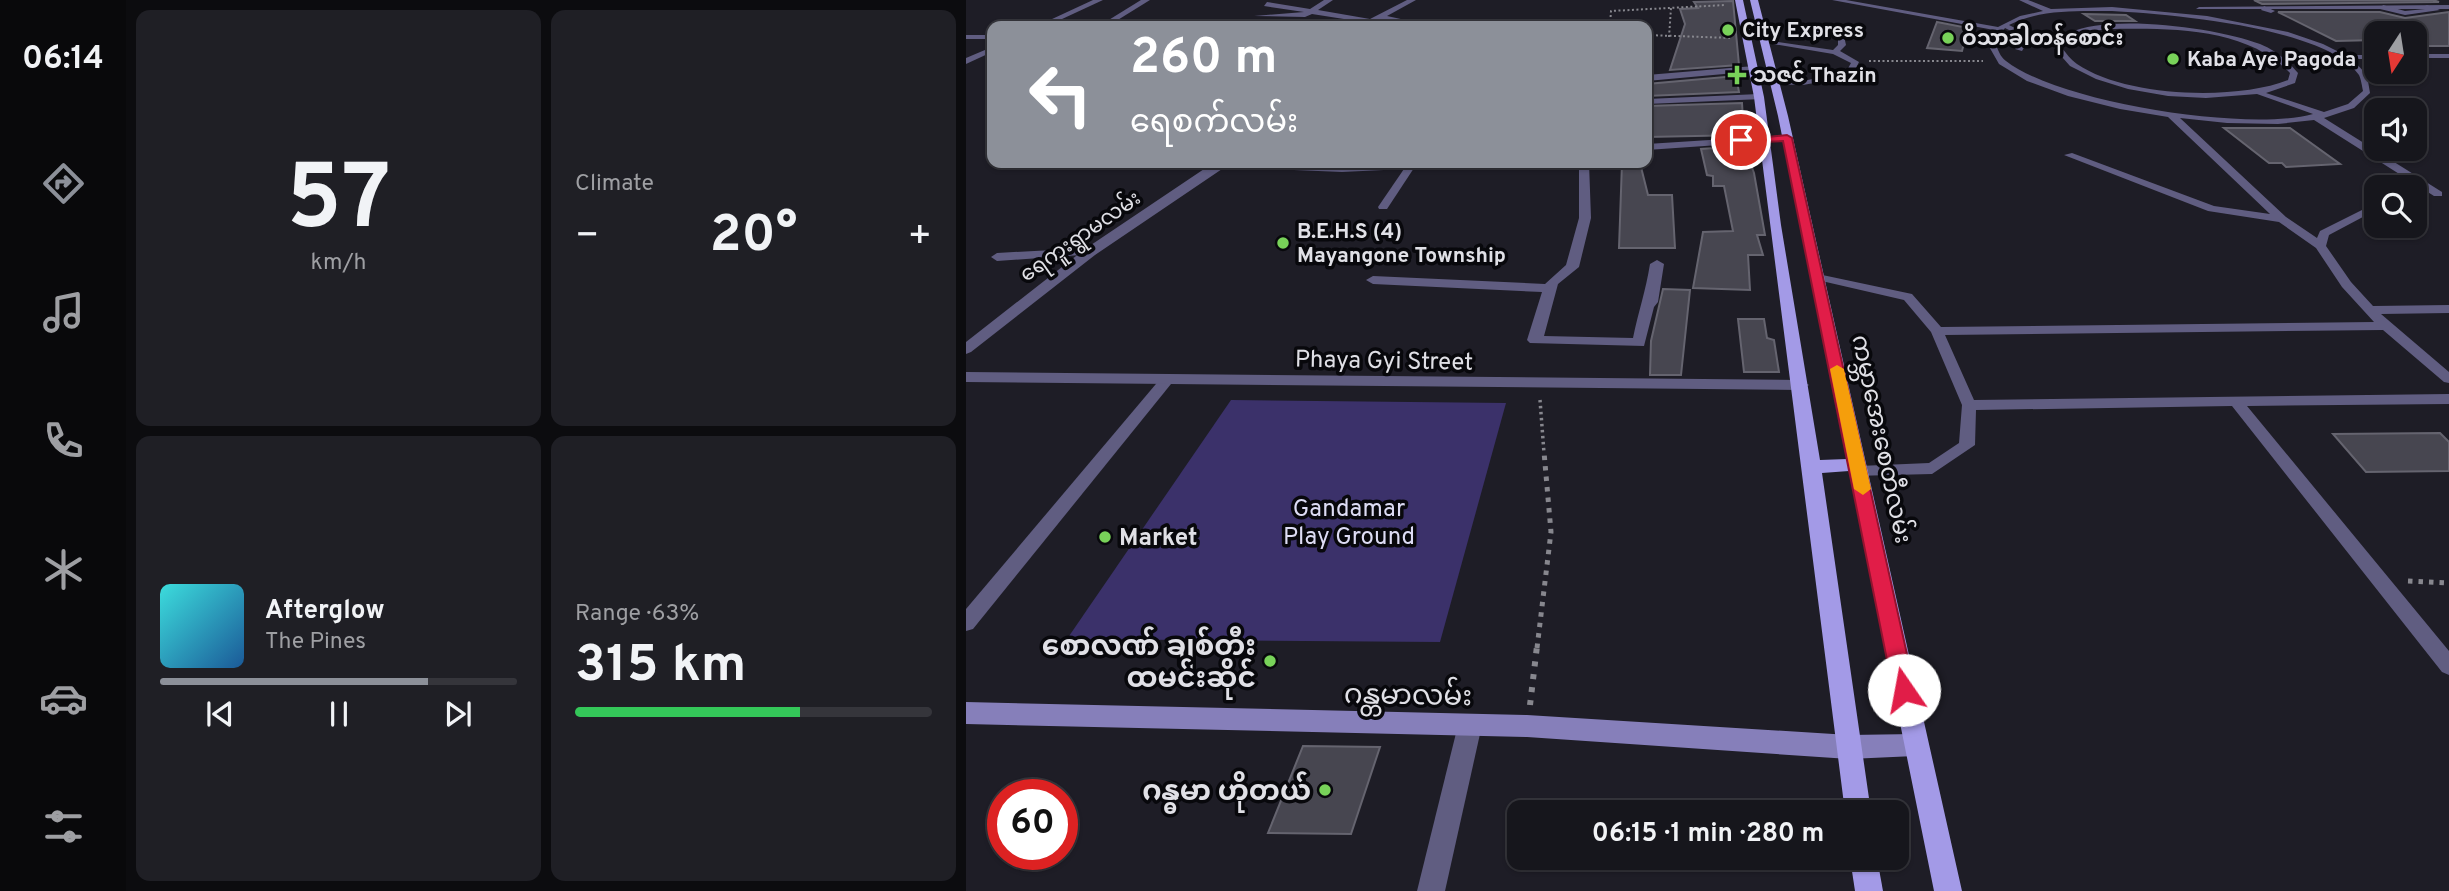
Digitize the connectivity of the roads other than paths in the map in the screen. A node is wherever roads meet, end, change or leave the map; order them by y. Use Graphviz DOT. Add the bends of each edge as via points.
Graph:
graph roads {
  1 [pos="1099,0"];
  2 [pos="1146,0"];
  3 [pos="1329,0"];
  4 [pos="1412,0"];
  5 [pos="1836,0"];
  6 [pos="2022,0"];
  7 [pos="2249,0"];
  8 [pos="1745,2"];
  9 [pos="1267,5"];
  10 [pos="2383,7"];
  11 [pos="2427,7"];
  12 [pos="2449,7"];
  13 [pos="2112,9"];
  14 [pos="2267,9"];
  15 [pos="1314,11"];
  16 [pos="2053,12"];
  17 [pos="1258,16"];
  18 [pos="1382,17"];
  19 [pos="1052,21"];
  20 [pos="1111,21"];
  21 [pos="1371,21"];
  22 [pos="1403,21"];
  23 [pos="2003,28"];
  24 [pos="1806,29"];
  25 [pos="966,37"];
  26 [pos="987,37"];
  27 [pos="1765,42"];
  28 [pos="2019,49"];
  29 [pos="987,51"];
  30 [pos="1835,52"];
  31 [pos="2427,56"];
  32 [pos="2449,56"];
  33 [pos="2341,57"];
  34 [pos="2364,57"];
  35 [pos="966,61"];
  36 [pos="1754,69"];
  37 [pos="1652,78"];
  38 [pos="1775,82"];
  39 [pos="2259,93"];
  40 [pos="1759,97"];
  41 [pos="1652,102"];
  42 [pos="2171,115"];
  43 [pos="2318,115"];
  44 [pos="1764,138"];
  45 [pos="1787,138"];
  46 [pos="1652,147"];
  47 [pos="2069,155"];
  48 [pos="1214,168"];
  49 [pos="1409,168"];
  50 [pos="1584,168"];
  51 [pos="2444,194"];
  52 [pos="1383,207"];
  53 [pos="2364,211"];
  54 [pos="2282,219"];
  55 [pos="1790,225"];
  56 [pos="2320,246"];
  57 [pos="1090,251"];
  58 [pos="997,257"];
  59 [pos="1657,264"];
  60 [pos="1802,272"];
  61 [pos="1373,280"];
  62 [pos="1551,288"];
  63 [pos="2449,309"];
  64 [pos="2370,310"];
  65 [pos="2384,326"];
  66 [pos="1937,331"];
  67 [pos="966,349"];
  68 [pos="966,377"];
  69 [pos="2448,378"];
  70 [pos="1166,381"];
  71 [pos="1801,385"];
  72 [pos="2449,399"];
  73 [pos="2236,402"];
  74 [pos="1969,405"];
  75 [pos="1812,467"];
  76 [pos="1858,468"];
  77 [pos="966,623"];
  78 [pos="2449,666"];
  79 [pos="966,713"];
  80 [pos="1470,725"];
  81 [pos="1915,745"];
  82 [pos="1849,747"];
  83 [pos="1856,800"];
  84 [pos="1866,870"];
  85 [pos="1431,891"];
  86 [pos="1869,891"];
  87 [pos="1948,891"];
  1 -- 19 [label="street"];
  2 -- 20 [label="street"];
  3 -- 15 [label="street"];
  4 -- 18 [label="street"];
  5 -- 23 [label="lane"];
  6 -- 16 [label="lane"];
  7 -- 14 [label="lane"];
  8 -- 27 [label="main road, ကမ္ဘာအေးစေတီလမ်း"];
  8 -- 36 [label="main road, ကမ္ဘာအေးစေတီလမ်း"];
  9 -- 15 [label="street"];
  10 -- 11 [label="street" via="2405,13 2436,10"];
  10 -- 14 [label="lane"];
  11 -- 12 [label="lane"];
  13 -- 14 [label="lane"];
  13 -- 16 [label="lane"];
  13 -- 33 [label="lane" via="2211,18 2261,28"];
  15 -- 17 [label="street"];
  15 -- 21 [label="street"];
  16 -- 23 [label="lane"];
  18 -- 21 [label="street"];
  18 -- 22 [label="street"];
  23 -- 28 [label="lane" via="2027,36"];
  23 -- 42 [label="lane" via="1991,43 2000,60 2027,78 2071,95"];
  24 -- 30 [label="lane" via="1841,38 1842,45"];
  25 -- 26 [label="street"];
  27 -- 30 [label="lane"];
  27 -- 38 [label="main road, ကမ္ဘာအေးစေတီလမ်း"];
  29 -- 35 [label="street"];
  30 -- 38 [label="lane" via="1855,62 1849,74 1827,80"];
  31 -- 32 [label="lane"];
  33 -- 34 [label="lane"];
  33 -- 43 [label="lane" via="2362,74 2367,91 2350,106"];
  36 -- 37 [label="street"];
  36 -- 40 [label="main road, ကမ္ဘာအေးစေတီလမ်း"];
  38 -- 45 [label="main road, ကမ္ဘာအေးစေတီလမ်း"];
  39 -- 39 [label="lane" via="2292,81 2289,64 2257,47 2222,37 2155,27 2106,27 2071,34 2058,48 2073,65 2135,86 2209,96"];
  39 -- 43 [label="lane"];
  40 -- 41 [label="lane"];
  40 -- 44 [label="main road, ကမ္ဘာအေးစေတီလမ်း"];
  42 -- 43 [label="lane" via="2259,121"];
  42 -- 54 [label="lane"];
  43 -- 51 [label="lane"];
  44 -- 45 [label="street"];
  44 -- 46 [label="street"];
  44 -- 55 [label="main road, ကမ္ဘာအေးစေတီလမ်း"];
  45 -- 55 [label="main road, ကမ္ဘာအေးစေတီလမ်း"];
  47 -- 54 [label="lane" via="2212,209"];
  48 -- 57 [label="street, ရေကူးရွာမလမ်း"];
  49 -- 52 [label="lane"];
  50 -- 62 [label="street" via="1585,218 1572,267 1552,282"];
  53 -- 56 [label="lane" via="2324,233"];
  54 -- 56 [label="lane"];
  55 -- 60 [label="main road, ကမ္ဘာအေးစေတီလမ်း"];
  55 -- 60 [label="main road, ကမ္ဘာအေးစေတီလမ်း"];
  56 -- 64 [label="lane"];
  57 -- 58 [label="lane"];
  57 -- 67 [label="street, ရေကူးရွာမလမ်း"];
  59 -- 62 [label="street" via="1639,343 1535,340"];
  60 -- 66 [label="lane" via="1908,297"];
  60 -- 71 [label="main road, ကမ္ဘာအေးစေတီလမ်း"];
  60 -- 76 [label="main road, ကမ္ဘာအေးစေတီလမ်း"];
  61 -- 62 [label="street"];
  63 -- 64 [label="lane"];
  64 -- 65 [label="lane"];
  65 -- 66 [label="lane"];
  65 -- 69 [label="lane"];
  66 -- 74 [label="lane"];
  68 -- 70 [label="street, Phaya Gyi Street"];
  70 -- 71 [label="street, Phaya Gyi Street"];
  70 -- 77 [label="lane"];
  71 -- 75 [label="main road, ကမ္ဘာအေးစေတီလမ်း"];
  72 -- 73 [label="lane"];
  73 -- 74 [label="lane"];
  73 -- 78 [label="lane"];
  74 -- 76 [label="lane" via="1967,445 1932,468"];
  75 -- 76 [label="main road"];
  75 -- 82 [label="main road, ကမ္ဘာအေးစေတီလမ်း"];
  76 -- 81 [label="main road, ကမ္ဘာအေးစေတီလမ်း"];
  79 -- 80 [label="main road, ဂန္တမာလမ်း"];
  80 -- 82 [label="main road, ဂန္တမာလမ်း"];
  80 -- 85 [label="street"];
  81 -- 82 [label="main road, ဂန္တမာလမ်း"];
  81 -- 87 [label="main road, ကမ္ဘာအေးစေတီလမ်း"];
  82 -- 83 [label="main road, ကမ္ဘာအေးစေတီလမ်း"];
  84 -- 86 [label="main road"];
}
